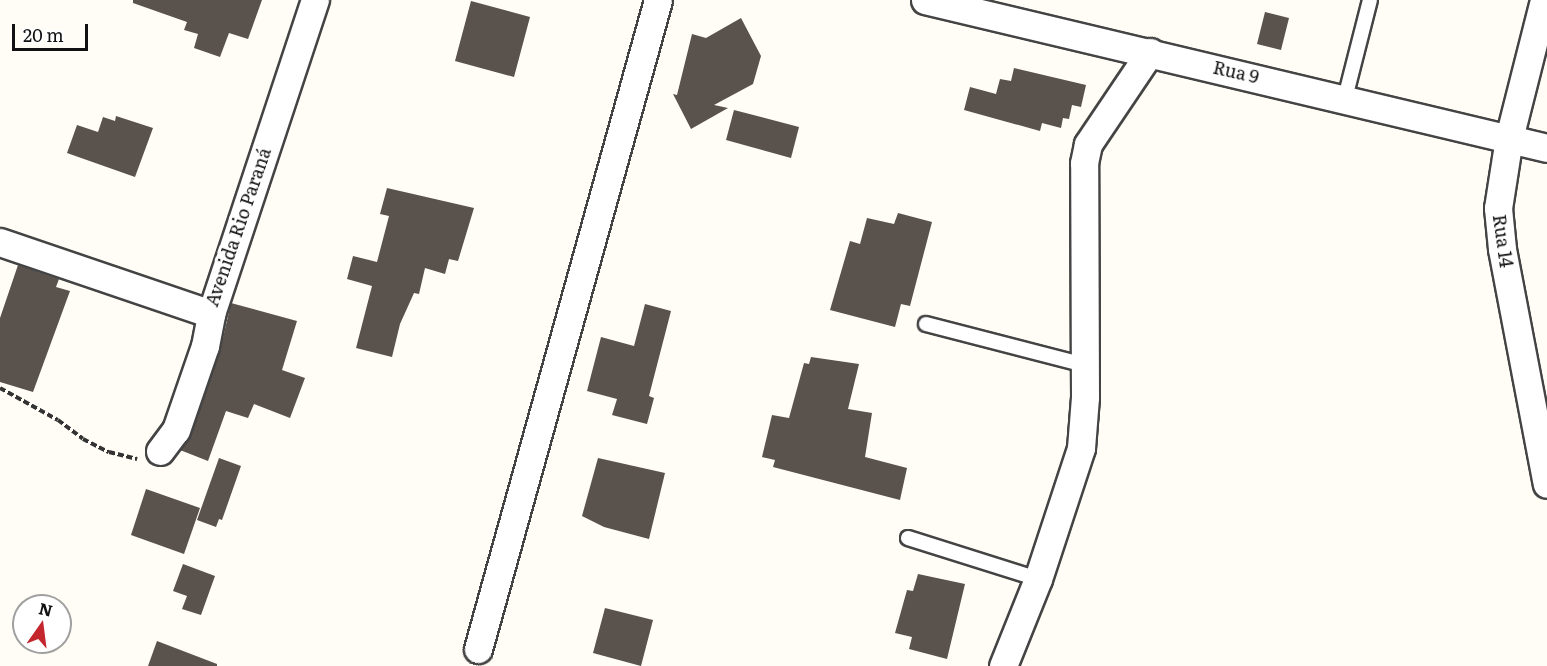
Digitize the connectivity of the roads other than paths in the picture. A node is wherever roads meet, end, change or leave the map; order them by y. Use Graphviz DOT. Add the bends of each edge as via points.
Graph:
graph roads {
  1 [pos="315,0"];
  2 [pos="658,0"];
  3 [pos="925,0"];
  4 [pos="1370,0"];
  5 [pos="1544,0"];
  6 [pos="1150,52"];
  7 [pos="1345,98"];
  8 [pos="1509,138"];
  9 [pos="1547,148"];
  10 [pos="0,242"];
  11 [pos="211,314"];
  12 [pos="926,324"];
  13 [pos="1085,365"];
  14 [pos="160,451"];
  15 [pos="1547,484"];
  16 [pos="908,538"];
  17 [pos="1038,579"];
  18 [pos="478,649"];
  19 [pos="1003,666"];
  1 -- 11 [label="street, Avenida Rio Paraná"];
  2 -- 18 [label="street"];
  3 -- 6 [label="street, Rua 9"];
  4 -- 7 [label="lane"];
  5 -- 8 [label="street, Rua 14"];
  6 -- 7 [label="street, Rua 9"];
  6 -- 13 [label="street" via="1088,144 1084,163"];
  7 -- 8 [label="street, Rua 9"];
  8 -- 9 [label="street, Rua 9"];
  8 -- 15 [label="street, Rua 14" via="1498,208 1502,249"];
  10 -- 11 [label="street, Avenida Rio Paraná"];
  11 -- 14 [label="street" via="205,346 176,430"];
  12 -- 13 [label="lane"];
  13 -- 17 [label="street" via="1081,448"];
  16 -- 17 [label="lane"];
  17 -- 19 [label="street"];
}
